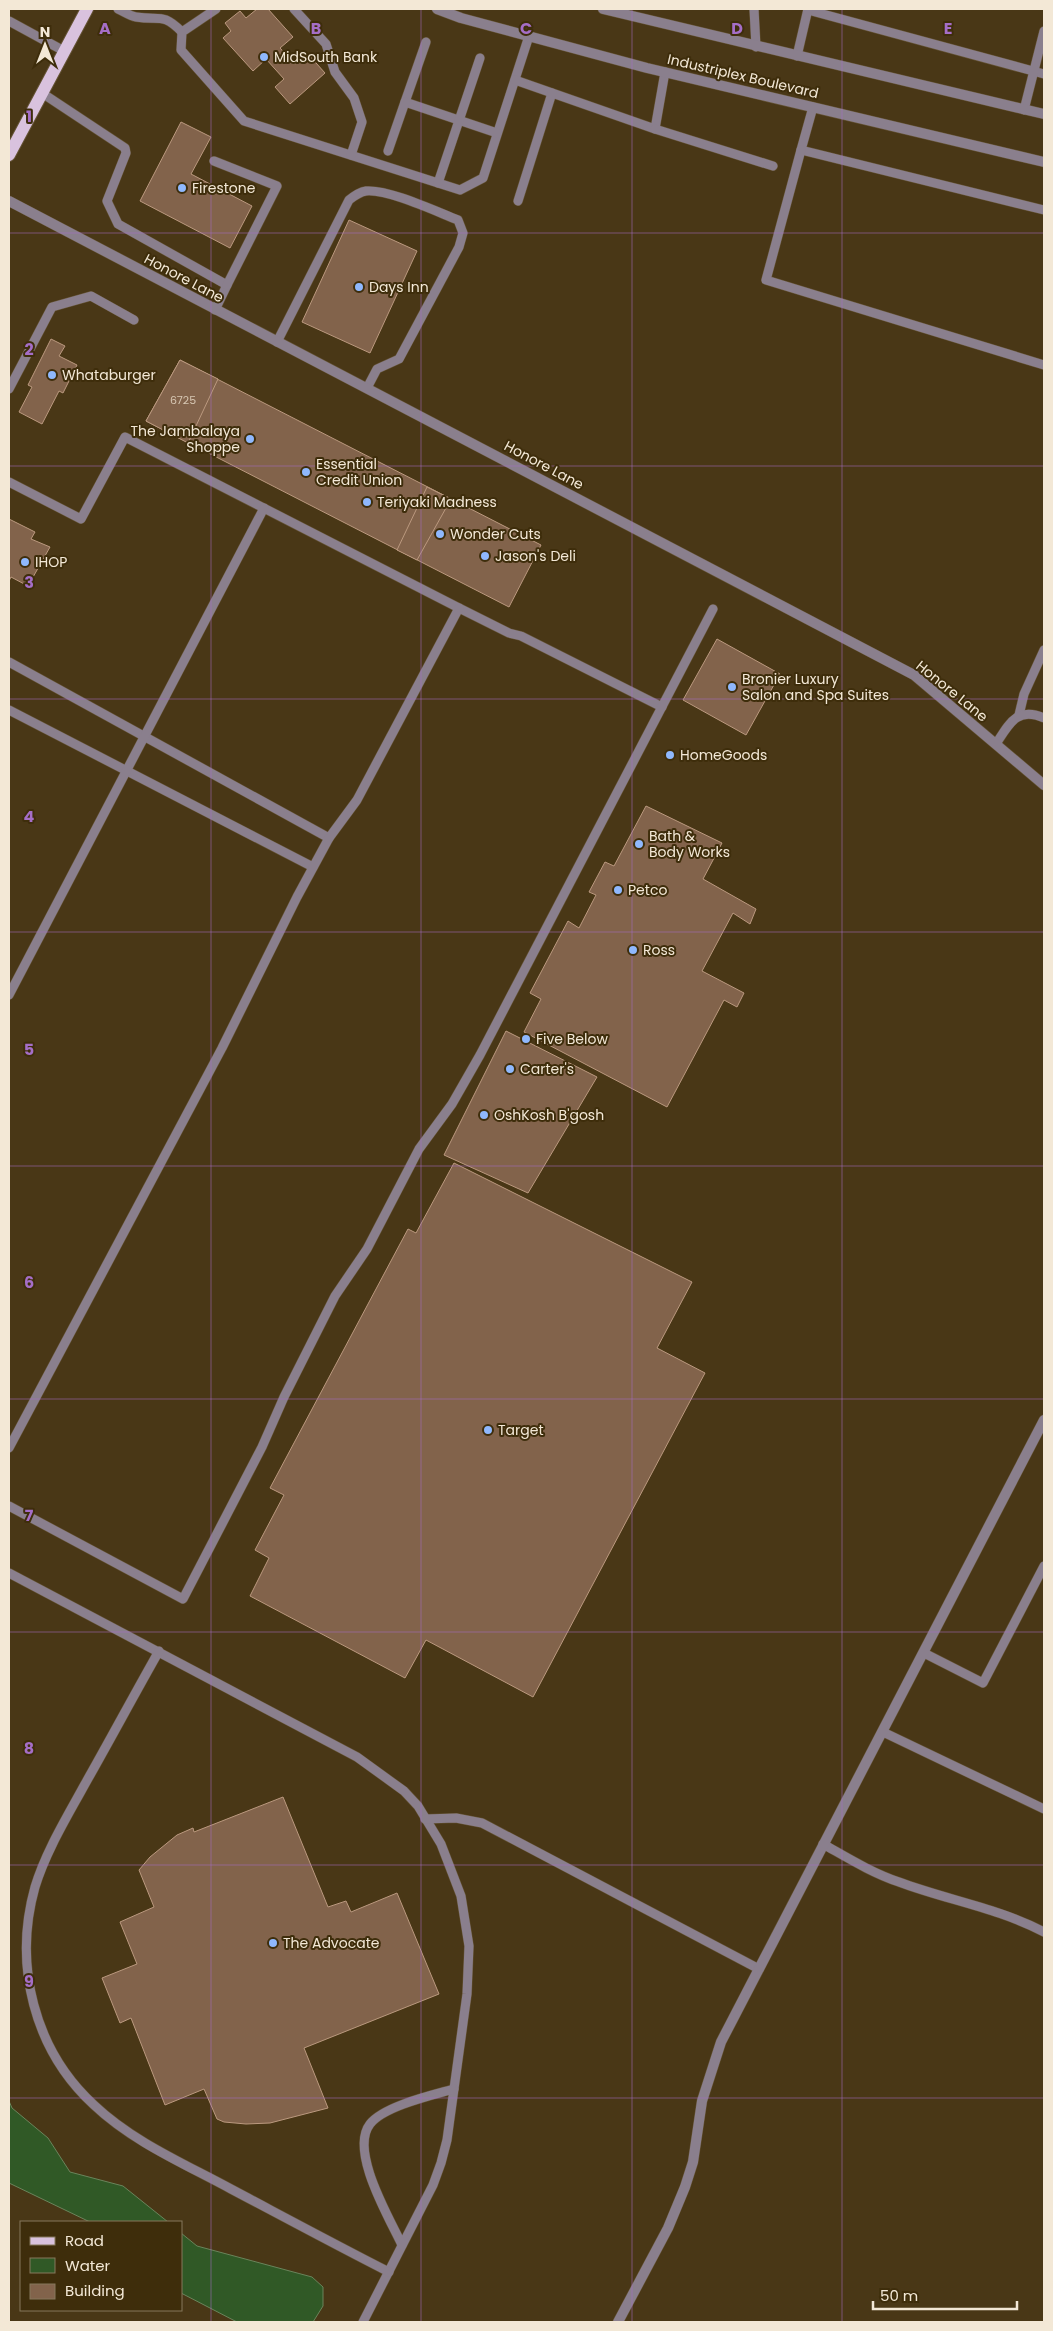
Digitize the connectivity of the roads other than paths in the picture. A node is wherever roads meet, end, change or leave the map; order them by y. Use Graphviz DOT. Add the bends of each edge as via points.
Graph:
graph roads {
  1 [pos="87,9"];
  2 [pos="118,9"];
  3 [pos="216,9"];
  4 [pos="294,9"];
  5 [pos="437,9"];
  6 [pos="603,9"];
  7 [pos="754,9"];
  8 [pos="808,9"];
  9 [pos="9,22"];
  10 [pos="1044,31"];
  11 [pos="182,32"];
  12 [pos="529,36"];
  13 [pos="426,42"];
  14 [pos="756,47"];
  15 [pos="64,51"];
  16 [pos="797,56"];
  17 [pos="480,58"];
  18 [pos="1034,70"];
  19 [pos="665,72"];
  20 [pos="1044,74"];
  21 [pos="515,80"];
  22 [pos="42,92"];
  23 [pos="552,93"];
  24 [pos="405,102"];
  25 [pos="813,107"];
  26 [pos="1024,110"];
  27 [pos="1044,114"];
  28 [pos="460,120"];
  29 [pos="655,128"];
  30 [pos="498,133"];
  31 [pos="801,150"];
  32 [pos="388,151"];
  33 [pos="9,155"];
  34 [pos="351,155"];
  35 [pos="214,161"];
  36 [pos="1044,162"];
  37 [pos="773,166"];
  38 [pos="438,183"];
  39 [pos="9,201"];
  40 [pos="518,201"];
  41 [pos="1044,210"];
  42 [pos="227,285"];
  43 [pos="215,310"];
  44 [pos="134,320"];
  45 [pos="277,342"];
  46 [pos="1044,365"];
  47 [pos="9,388"];
  48 [pos="367,388"];
  49 [pos="9,482"];
  50 [pos="264,508"];
  51 [pos="459,608"];
  52 [pos="713,609"];
  53 [pos="1044,650"];
  54 [pos="9,662"];
  55 [pos="662,707"];
  56 [pos="9,710"];
  57 [pos="1019,715"];
  58 [pos="1044,718"];
  59 [pos="145,736"];
  60 [pos="996,744"];
  61 [pos="127,770"];
  62 [pos="1044,786"];
  63 [pos="329,838"];
  64 [pos="313,867"];
  65 [pos="9,995"];
  66 [pos="1044,1420"];
  67 [pos="9,1448"];
  68 [pos="9,1506"];
  69 [pos="1044,1566"];
  70 [pos="9,1573"];
  71 [pos="159,1651"];
  72 [pos="924,1653"];
  73 [pos="883,1732"];
  74 [pos="1044,1809"];
  75 [pos="425,1819"];
  76 [pos="823,1844"];
  77 [pos="1044,1932"];
  78 [pos="759,1969"];
  79 [pos="454,2089"];
  80 [pos="402,2245"];
  81 [pos="389,2272"];
  82 [pos="363,2322"];
  83 [pos="618,2322"];
  1 -- 15 [label="main road"];
  2 -- 11 [label="lane" via="135,17 156,16 171,21"];
  3 -- 11 [label="lane"];
  4 -- 34 [label="lane" via="326,44 335,72 354,98 362,122"];
  5 -- 12 [label="street, Industriplex Boulevard"];
  6 -- 14 [label="street"];
  7 -- 14 [label="lane"];
  8 -- 16 [label="lane"];
  8 -- 18 [label="lane"];
  9 -- 15 [label="lane"];
  10 -- 18 [label="lane"];
  11 -- 34 [label="lane" via="181,50 244,121"];
  12 -- 19 [label="street, Industriplex Boulevard"];
  12 -- 21 [label="lane"];
  13 -- 24 [label="lane"];
  14 -- 16 [label="street"];
  15 -- 22 [label="main road"];
  16 -- 26 [label="street"];
  17 -- 28 [label="lane"];
  18 -- 20 [label="lane"];
  18 -- 26 [label="lane"];
  19 -- 25 [label="street, Industriplex Boulevard"];
  19 -- 29 [label="lane"];
  21 -- 23 [label="lane"];
  21 -- 30 [label="lane"];
  22 -- 33 [label="main road"];
  22 -- 42 [label="lane" via="125,148 126,153 107,201 118,224"];
  23 -- 29 [label="lane"];
  23 -- 40 [label="lane"];
  24 -- 28 [label="lane"];
  24 -- 32 [label="lane"];
  25 -- 31 [label="lane"];
  25 -- 36 [label="street, Industriplex Boulevard"];
  26 -- 27 [label="street"];
  28 -- 30 [label="lane"];
  28 -- 38 [label="lane"];
  29 -- 37 [label="lane"];
  30 -- 38 [label="lane" via="483,178 460,190"];
  31 -- 41 [label="lane"];
  31 -- 46 [label="lane" via="766,280"];
  34 -- 38 [label="lane"];
  35 -- 42 [label="lane" via="277,186"];
  39 -- 43 [label="street, Honore Lane"];
  42 -- 43 [label="lane"];
  43 -- 45 [label="street, Honore Lane"];
  44 -- 47 [label="lane" via="91,296 52,308"];
  45 -- 48 [label="street, Honore Lane"];
  45 -- 48 [label="lane" via="349,200 356,194 365,191 384,193 458,220 463,233 459,247 399,359 377,369"];
  48 -- 60 [label="street, Honore Lane" via="914,675"];
  49 -- 50 [label="lane" via="81,519 125,437"];
  50 -- 51 [label="lane"];
  50 -- 59 [label="lane"];
  51 -- 55 [label="lane"];
  51 -- 63 [label="lane" via="357,800"];
  52 -- 55 [label="lane"];
  53 -- 57 [label="lane" via="1024,694"];
  54 -- 59 [label="lane"];
  55 -- 68 [label="lane" via="480,1055 452,1104 419,1149 367,1248 335,1296 262,1447 183,1598"];
  56 -- 61 [label="lane"];
  57 -- 58 [label="lane" via="1034,714"];
  57 -- 60 [label="lane"];
  59 -- 61 [label="lane"];
  59 -- 63 [label="lane"];
  60 -- 62 [label="street, Honore Lane"];
  61 -- 64 [label="lane"];
  61 -- 65 [label="lane"];
  63 -- 64 [label="lane"];
  64 -- 67 [label="lane" via="170,1147"];
  66 -- 72 [label="street"];
  69 -- 72 [label="lane" via="983,1683"];
  70 -- 71 [label="lane"];
  71 -- 75 [label="lane" via="357,1756 404,1791"];
  71 -- 81 [label="lane" via="62,1826 35,1887 26,1938 27,1963 33,2003 42,2033 72,2083 95,2106 149,2145"];
  72 -- 73 [label="street"];
  73 -- 74 [label="lane"];
  73 -- 76 [label="street"];
  75 -- 78 [label="lane" via="456,1818 482,1823"];
  75 -- 79 [label="lane" via="441,1844 461,1896 469,1946 467,1994"];
  76 -- 77 [label="lane" via="891,1880 998,1912"];
  76 -- 78 [label="street"];
  78 -- 83 [label="street" via="713,2061 685,2187 668,2228"];
  79 -- 80 [label="lane" via="441,2163"];
  79 -- 80 [label="lane" via="388,2111 370,2124 364,2140 366,2162 374,2186"];
  80 -- 81 [label="lane"];
  81 -- 82 [label="lane"];
}
